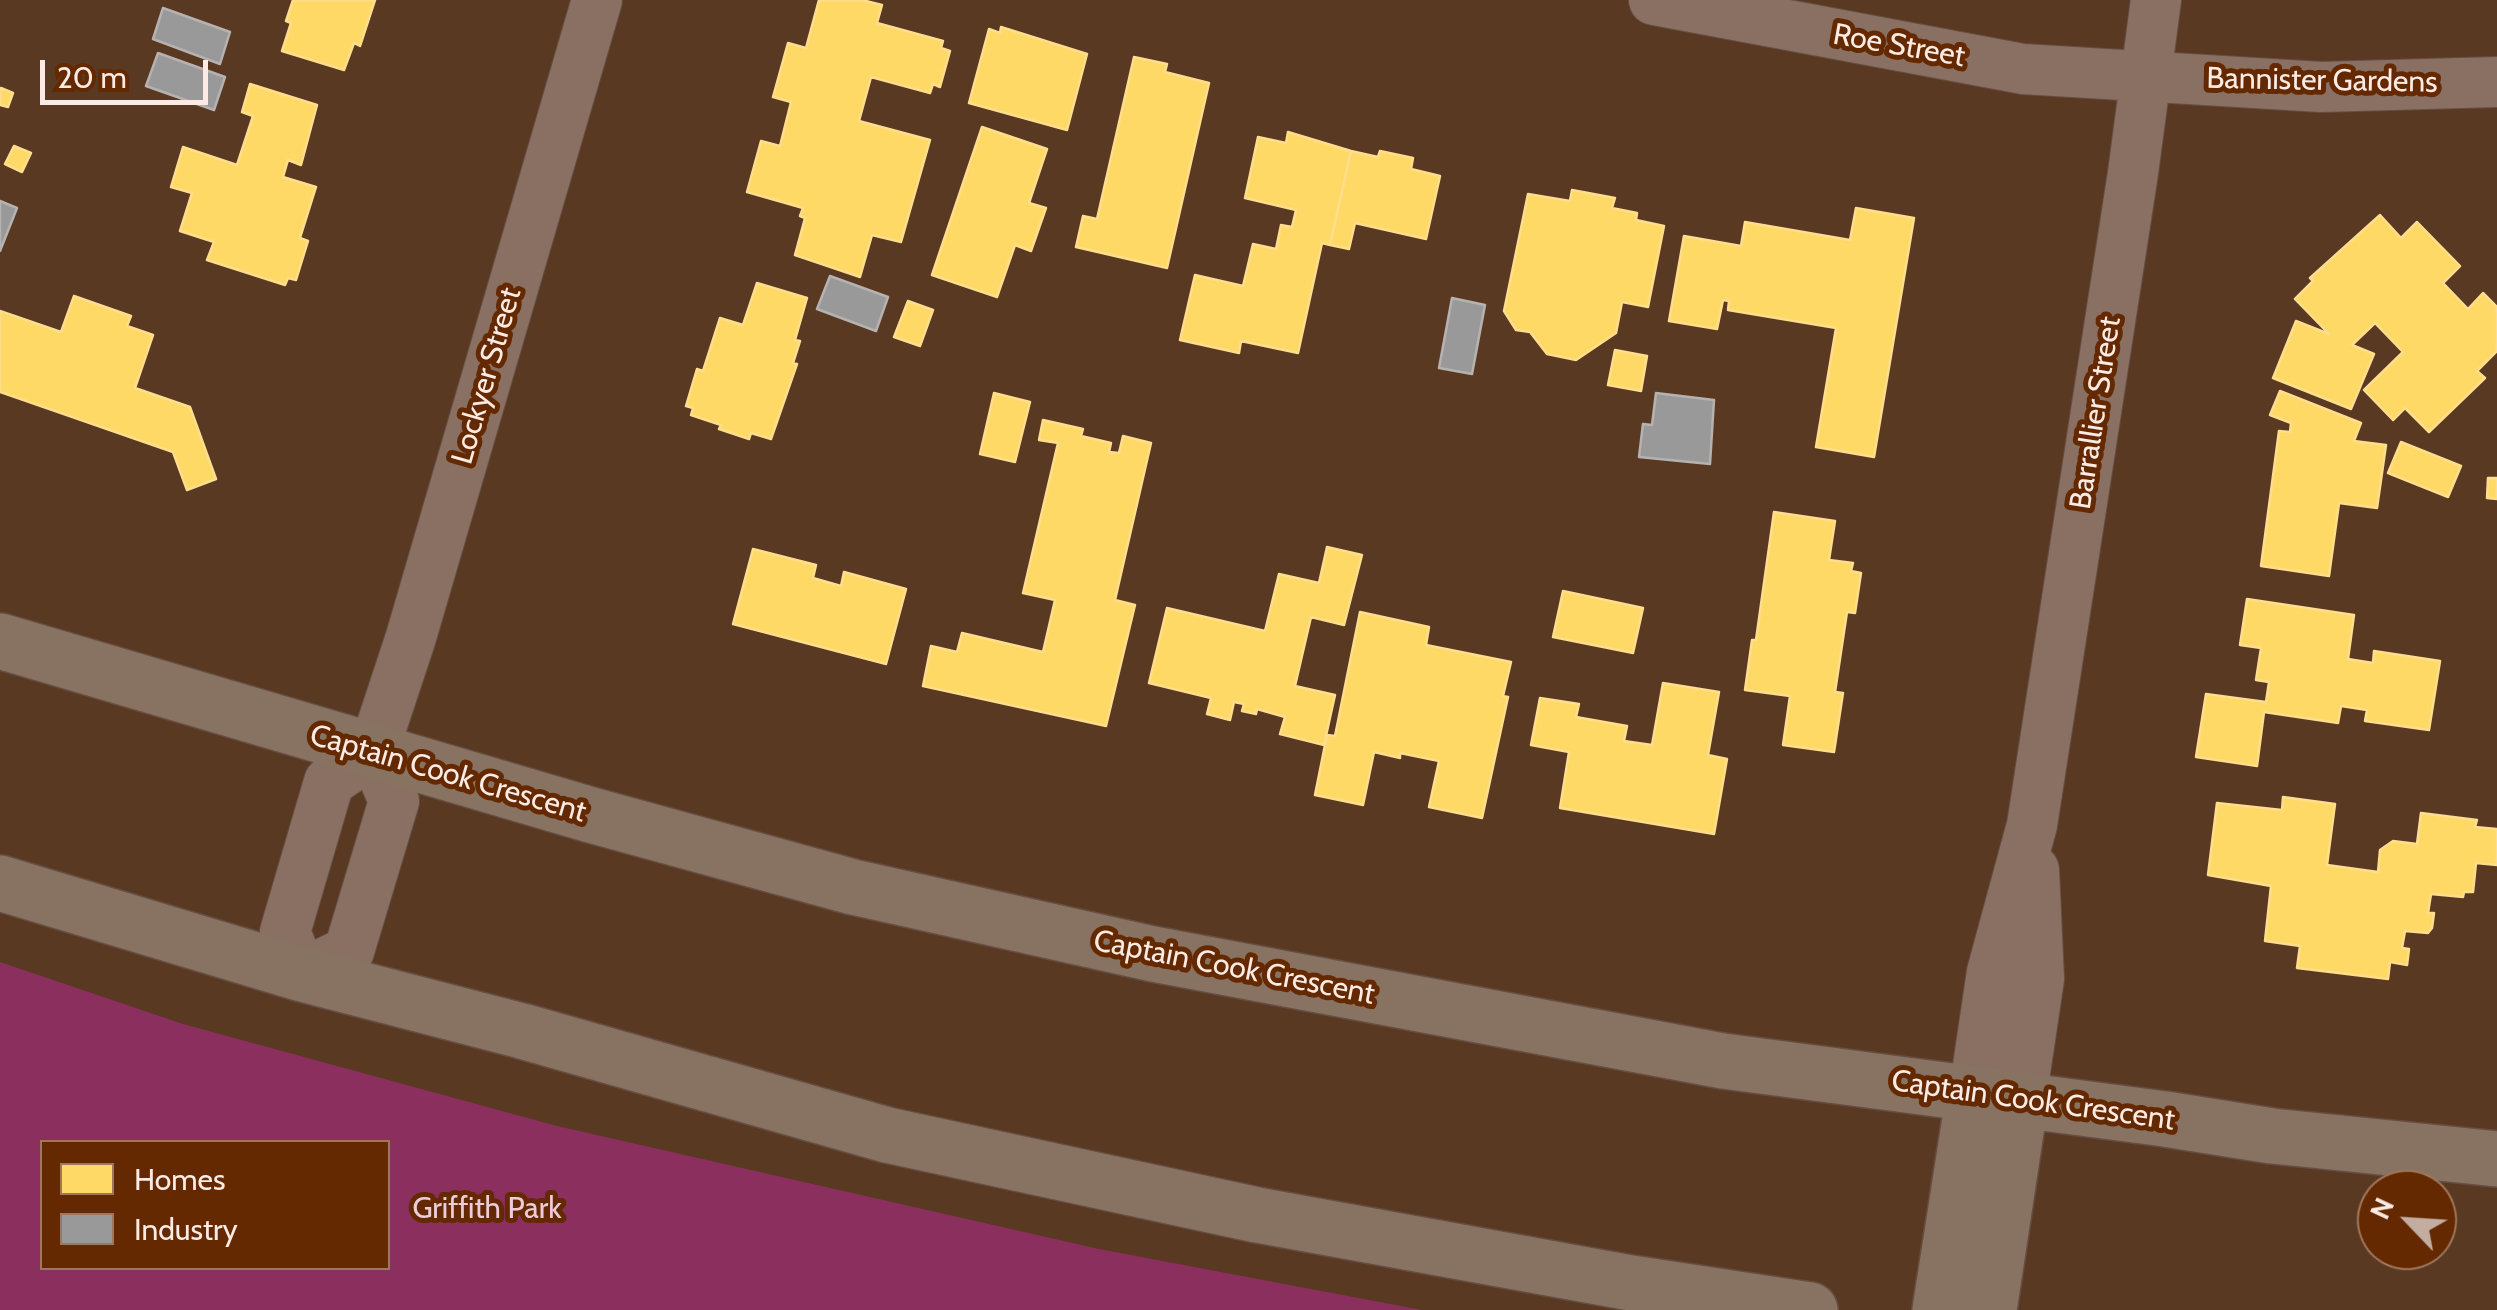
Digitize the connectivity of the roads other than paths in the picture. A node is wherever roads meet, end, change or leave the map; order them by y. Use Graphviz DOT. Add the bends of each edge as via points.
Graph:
graph roads {
  1 [pos="597,0"];
  2 [pos="1654,0"];
  3 [pos="2156,0"];
  4 [pos="2146,76"];
  5 [pos="2497,82"];
  6 [pos="0,641"];
  7 [pos="373,752"];
  8 [pos="0,883"];
  9 [pos="302,974"];
  10 [pos="1997,1096"];
  11 [pos="2497,1159"];
  12 [pos="1810,1310"];
  13 [pos="1940,1310"];
  14 [pos="1989,1310"];
  1 -- 7 [label="street, Lockyer Street"];
  2 -- 4 [label="street, Roe Street" via="2023,68"];
  3 -- 4 [label="street, Barrallier Street"];
  4 -- 5 [label="street, Bannister Gardens" via="2321,87"];
  4 -- 10 [label="street, Barrallier Street" via="2032,825 2039,979"];
  6 -- 7 [label="main road, Captain Cook Crescent"];
  7 -- 9 [label="street" via="330,782 285,932"];
  7 -- 9 [label="street" via="394,801 350,951"];
  7 -- 10 [label="main road, Captain Cook Crescent" via="853,887 1153,954 1723,1061"];
  8 -- 9 [label="main road"];
  9 -- 12 [label="main road" via="888,1135 1257,1216"];
  10 -- 11 [label="main road, Captain Cook Crescent" via="2272,1136"];
  10 -- 13 [label="main road"];
  10 -- 14 [label="main road"];
}
